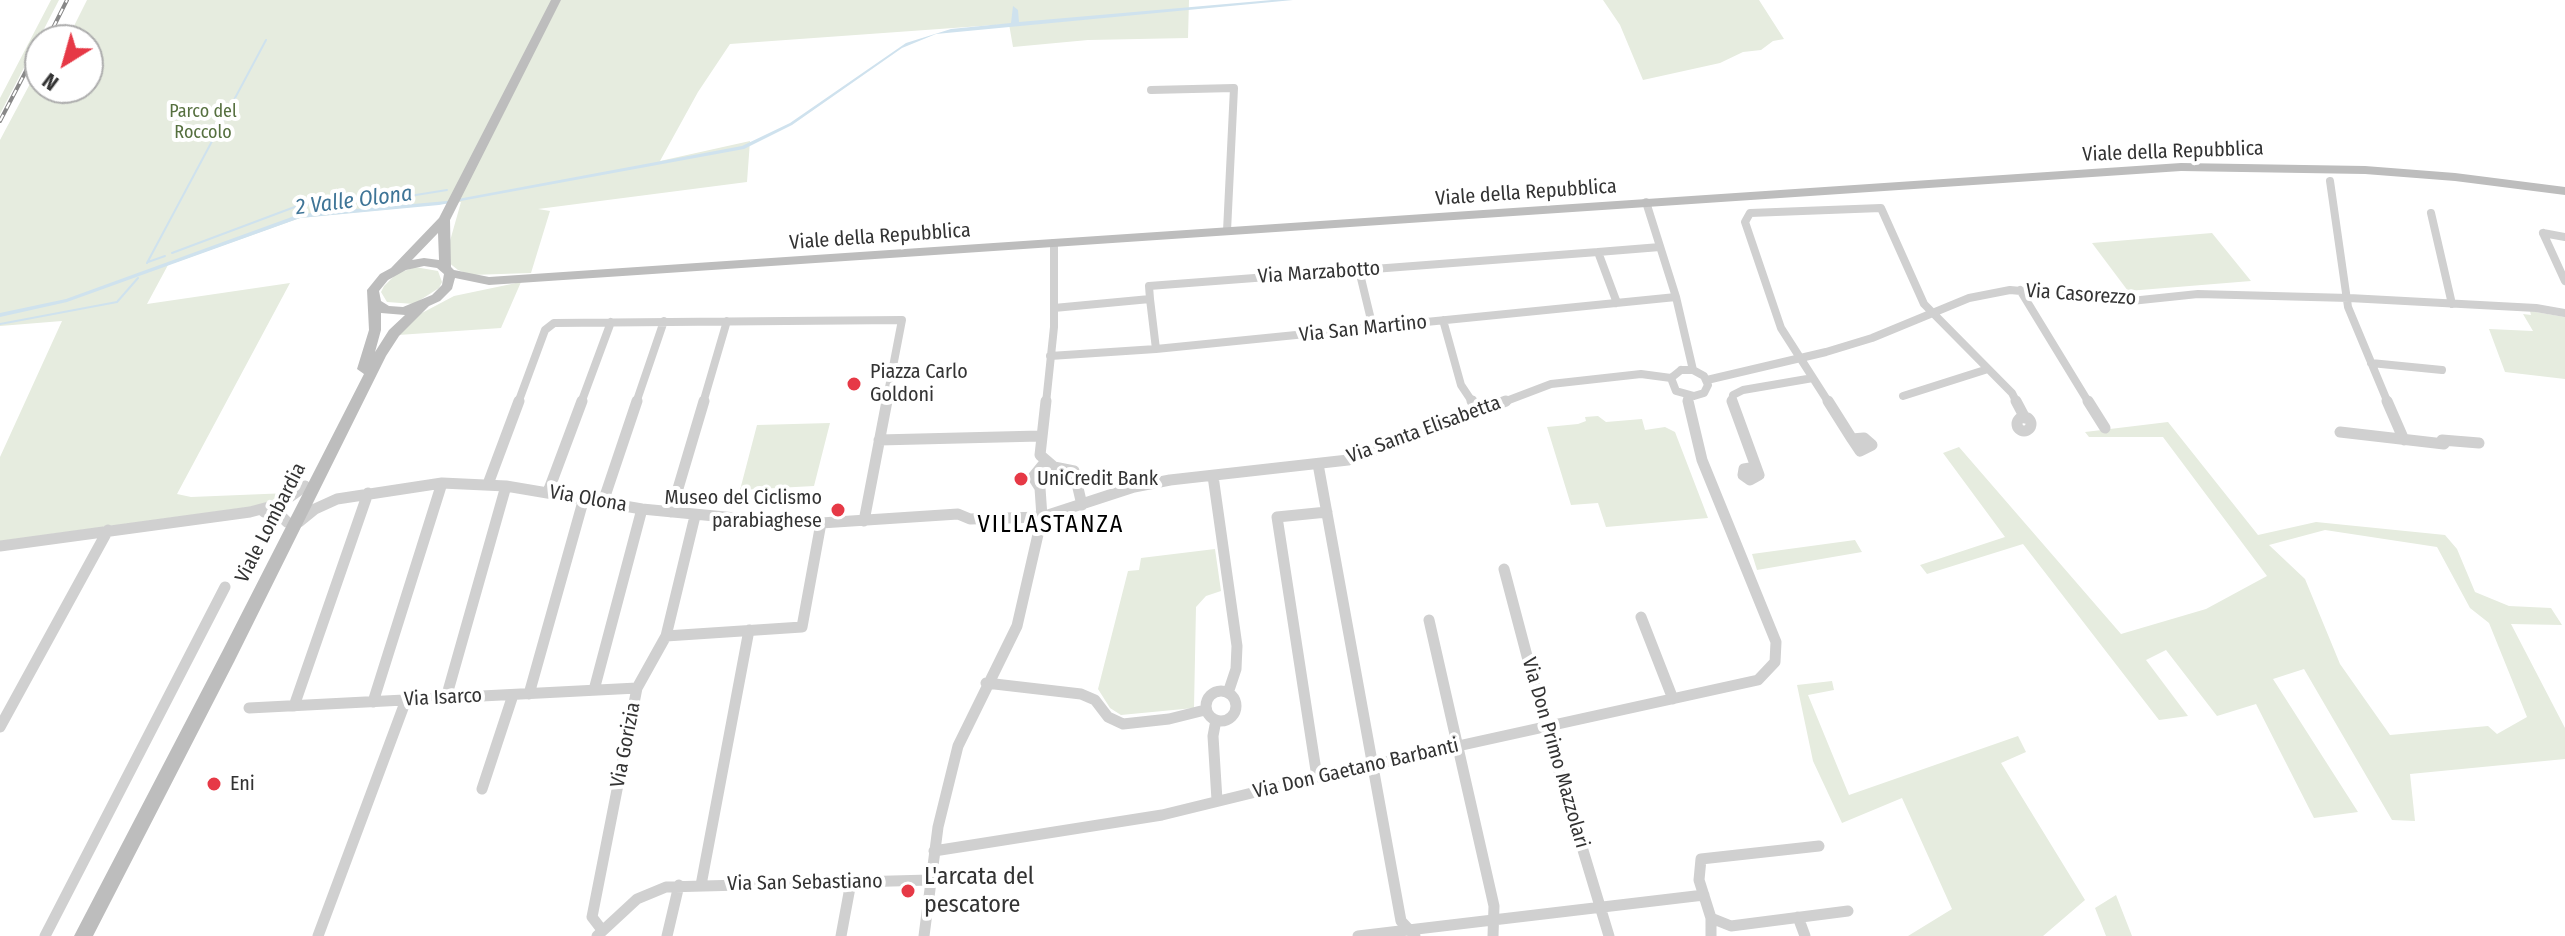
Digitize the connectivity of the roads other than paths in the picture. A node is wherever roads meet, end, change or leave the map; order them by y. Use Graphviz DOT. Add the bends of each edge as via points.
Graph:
graph roads {
  1 [pos="556,0"];
  2 [pos="1151,90"];
  3 [pos="2330,181"];
  4 [pos="2565,191"];
  5 [pos="1646,202"];
  6 [pos="2431,213"];
  7 [pos="444,220"];
  8 [pos="1227,231"];
  9 [pos="2565,237"];
  10 [pos="1054,243"];
  11 [pos="1660,247"];
  12 [pos="1598,252"];
  13 [pos="396,269"];
  14 [pos="447,270"];
  15 [pos="1359,270"];
  16 [pos="489,281"];
  17 [pos="2565,281"];
  18 [pos="2020,290"];
  19 [pos="1676,297"];
  20 [pos="2349,298"];
  21 [pos="1150,299"];
  22 [pos="430,302"];
  23 [pos="375,303"];
  24 [pos="1617,303"];
  25 [pos="2452,304"];
  26 [pos="1054,308"];
  27 [pos="1933,313"];
  28 [pos="2565,313"];
  29 [pos="1443,320"];
  30 [pos="664,321"];
  31 [pos="727,321"];
  32 [pos="611,322"];
  33 [pos="1373,328"];
  34 [pos="1156,349"];
  35 [pos="1050,356"];
  36 [pos="1801,359"];
  37 [pos="2371,363"];
  38 [pos="1988,369"];
  39 [pos="1693,370"];
  40 [pos="2442,370"];
  41 [pos="1671,378"];
  42 [pos="1813,378"];
  43 [pos="1707,380"];
  44 [pos="1687,396"];
  45 [pos="1903,396"];
  46 [pos="1478,410"];
  47 [pos="2025,418"];
  48 [pos="2105,428"];
  49 [pos="2340,432"];
  50 [pos="1040,436"];
  51 [pos="1852,439"];
  52 [pos="879,440"];
  53 [pos="2404,440"];
  54 [pos="2479,443"];
  55 [pos="1046,461"];
  56 [pos="1318,464"];
  57 [pos="1756,467"];
  58 [pos="1213,476"];
  59 [pos="312,482"];
  60 [pos="442,483"];
  61 [pos="488,484"];
  62 [pos="506,486"];
  63 [pos="548,492"];
  64 [pos="368,493"];
  65 [pos="349,496"];
  66 [pos="584,498"];
  67 [pos="603,502"];
  68 [pos="1082,505"];
  69 [pos="642,509"];
  70 [pos="250,512"];
  71 [pos="671,512"];
  72 [pos="1327,512"];
  73 [pos="695,516"];
  74 [pos="1042,517"];
  75 [pos="864,521"];
  76 [pos="821,523"];
  77 [pos="290,525"];
  78 [pos="108,530"];
  79 [pos="0,546"];
  80 [pos="1504,569"];
  81 [pos="225,587"];
  82 [pos="1641,617"];
  83 [pos="1429,620"];
  84 [pos="749,630"];
  85 [pos="666,636"];
  86 [pos="986,683"];
  87 [pos="637,688"];
  88 [pos="594,690"];
  89 [pos="1228,693"];
  90 [pos="529,694"];
  91 [pos="513,695"];
  92 [pos="446,698"];
  93 [pos="1673,699"];
  94 [pos="406,700"];
  95 [pos="373,702"];
  96 [pos="294,706"];
  97 [pos="249,708"];
  98 [pos="1205,710"];
  99 [pos="1216,720"];
  100 [pos="0,727"];
  101 [pos="1546,728"];
  102 [pos="1456,747"];
  103 [pos="1373,766"];
  104 [pos="1317,777"];
  105 [pos="482,789"];
  106 [pos="1217,800"];
  107 [pos="1819,846"];
  108 [pos="934,851"];
  109 [pos="930,880"];
  110 [pos="851,882"];
  111 [pos="679,885"];
  112 [pos="701,885"];
  113 [pos="1704,895"];
  114 [pos="1601,907"];
  115 [pos="1848,911"];
  116 [pos="1798,917"];
  117 [pos="1711,918"];
  118 [pos="1494,920"];
  119 [pos="85,933"];
  120 [pos="600,933"];
  121 [pos="1412,933"];
  122 [pos="45,936"];
  123 [pos="318,936"];
  124 [pos="667,936"];
  125 [pos="841,936"];
  126 [pos="924,936"];
  127 [pos="1358,936"];
  128 [pos="1493,936"];
  129 [pos="1609,936"];
  130 [pos="1711,936"];
  131 [pos="1805,936"];
  1 -- 7 [label="street"];
  2 -- 8 [label="street" via="1234,88"];
  3 -- 20 [label="street"];
  4 -- 5 [label="street, Viale della Repubblica" via="2391,172 2223,166"];
  5 -- 8 [label="street, Viale della Repubblica"];
  5 -- 11 [label="street"];
  6 -- 25 [label="street"];
  7 -- 13 [label="street"];
  7 -- 14 [label="street"];
  8 -- 10 [label="street, Viale della Repubblica"];
  9 -- 17 [label="street" via="2543,233"];
  10 -- 16 [label="street, Viale della Repubblica"];
  10 -- 26 [label="street"];
  11 -- 12 [label="street, Via Marzabotto"];
  11 -- 19 [label="street"];
  12 -- 15 [label="street, Via Marzabotto"];
  12 -- 24 [label="street"];
  13 -- 14 [label="street" via="424,262"];
  13 -- 23 [label="street" via="375,286"];
  14 -- 16 [label="street"];
  14 -- 22 [label="street" via="448,286"];
  15 -- 21 [label="street, Via Marzabotto" via="1149,286"];
  15 -- 33 [label="street"];
  16 -- 22 [label="street"];
  18 -- 20 [label="street, Via Casorezzo" via="2131,301 2198,294"];
  18 -- 27 [label="street, Via Casorezzo" via="1976,296"];
  18 -- 48 [label="street"];
  19 -- 24 [label="street, Via San Martino"];
  19 -- 39 [label="street"];
  20 -- 25 [label="street, Via Casorezzo"];
  20 -- 37 [label="street"];
  21 -- 26 [label="street, Via Marzabotto"];
  21 -- 34 [label="street"];
  22 -- 23 [label="street" via="394,311"];
  22 -- 59 [label="street, Viale Lombardia" via="386,344"];
  23 -- 59 [label="street, Viale Lombardia" via="366,364"];
  24 -- 29 [label="street, Via San Martino"];
  25 -- 28 [label="street, Via Casorezzo"];
  26 -- 35 [label="street"];
  27 -- 36 [label="street, Via Casorezzo"];
  27 -- 36 [label="street" via="1922,301 1881,208 1750,213 1745,222 1781,328"];
  27 -- 38 [label="street"];
  29 -- 33 [label="street, Via San Martino"];
  29 -- 46 [label="street" via="1463,391"];
  30 -- 31 [label="street"];
  30 -- 32 [label="street"];
  30 -- 67 [label="street"];
  31 -- 52 [label="street" via="902,320"];
  31 -- 71 [label="street"];
  32 -- 61 [label="street" via="550,325"];
  32 -- 63 [label="street"];
  33 -- 34 [label="street, Via San Martino"];
  34 -- 35 [label="street, Via San Martino"];
  35 -- 50 [label="street"];
  36 -- 42 [label="street"];
  36 -- 43 [label="street, Via Casorezzo"];
  37 -- 40 [label="street"];
  37 -- 53 [label="street"];
  38 -- 45 [label="street"];
  38 -- 47 [label="street" via="2012,393"];
  39 -- 41 [label="street" via="1681,370"];
  39 -- 43 [label="street"];
  41 -- 44 [label="street" via="1676,391"];
  41 -- 46 [label="street, Via Santa Elisabetta" via="1641,374 1563,382"];
  42 -- 51 [label="street"];
  42 -- 57 [label="street" via="1733,395"];
  43 -- 44 [label="street" via="1704,393"];
  44 -- 93 [label="street, Via Don Gaetano Barbanti" via="1702,460 1776,642 1777,656 1772,668 1753,682"];
  46 -- 56 [label="street, Via Santa Elisabetta" via="1348,460"];
  49 -- 53 [label="street"];
  50 -- 52 [label="street"];
  50 -- 55 [label="street" via="1040,455"];
  52 -- 75 [label="street"];
  53 -- 54 [label="street"];
  55 -- 68 [label="street" via="1074,471"];
  55 -- 74 [label="street" via="1033,477 1040,488"];
  56 -- 58 [label="street, Via Santa Elisabetta"];
  56 -- 72 [label="street"];
  58 -- 68 [label="street, Via Santa Elisabetta" via="1134,487"];
  58 -- 89 [label="street" via="1237,646"];
  59 -- 65 [label="street" via="322,492"];
  59 -- 70 [label="street" via="280,504"];
  59 -- 77 [label="street, Viale Lombardia"];
  60 -- 61 [label="street, Via Olona"];
  60 -- 64 [label="street, Via Olona"];
  60 -- 95 [label="street"];
  61 -- 62 [label="street, Via Olona"];
  62 -- 63 [label="street, Via Olona"];
  62 -- 92 [label="street"];
  63 -- 66 [label="street, Via Olona"];
  64 -- 65 [label="street, Via Olona"];
  64 -- 96 [label="street"];
  65 -- 77 [label="street, Via Olona"];
  66 -- 67 [label="street, Via Olona"];
  66 -- 90 [label="street"];
  67 -- 69 [label="street, Via Olona"];
  68 -- 74 [label="street, Via Santa Elisabetta"];
  69 -- 71 [label="street, Via Olona"];
  69 -- 88 [label="street"];
  70 -- 77 [label="street" via="275,513"];
  70 -- 78 [label="street"];
  71 -- 73 [label="street, Via Olona"];
  72 -- 103 [label="street"];
  72 -- 104 [label="street" via="1277,517"];
  73 -- 76 [label="street, Via Olona"];
  73 -- 85 [label="street, Via Gorizia"];
  74 -- 75 [label="street, Via Olona" via="970,519 958,514"];
  74 -- 86 [label="street" via="1017,626"];
  75 -- 76 [label="street, Via Olona"];
  76 -- 84 [label="street" via="802,627"];
  77 -- 119 [label="street, Viale Lombardia"];
  78 -- 79 [label="street"];
  78 -- 100 [label="street"];
  80 -- 101 [label="street, Via Don Primo Mazzolari"];
  81 -- 122 [label="street, Viale Lombardia"];
  82 -- 93 [label="street"];
  83 -- 102 [label="street"];
  84 -- 85 [label="street"];
  84 -- 112 [label="street"];
  85 -- 87 [label="street, Via Gorizia"];
  86 -- 98 [label="street" via="1081,694 1123,724"];
  86 -- 108 [label="street" via="958,746"];
  87 -- 88 [label="street, Via Isarco"];
  87 -- 120 [label="street, Via Gorizia" via="592,917"];
  88 -- 90 [label="street, Via Isarco"];
  89 -- 98 [label="street" via="1213,694"];
  89 -- 99 [label="street" via="1237,710 1229,719"];
  90 -- 91 [label="street, Via Isarco"];
  91 -- 92 [label="street, Via Isarco"];
  91 -- 105 [label="street"];
  92 -- 94 [label="street, Via Isarco"];
  93 -- 101 [label="street, Via Don Gaetano Barbanti"];
  94 -- 95 [label="street, Via Isarco"];
  94 -- 123 [label="street"];
  95 -- 96 [label="street, Via Isarco"];
  96 -- 97 [label="street, Via Isarco"];
  98 -- 99 [label="street"];
  99 -- 106 [label="street"];
  101 -- 102 [label="street, Via Don Gaetano Barbanti"];
  101 -- 114 [label="street, Via Don Primo Mazzolari"];
  102 -- 103 [label="street, Via Don Gaetano Barbanti"];
  102 -- 118 [label="street"];
  103 -- 104 [label="street, Via Don Gaetano Barbanti"];
  103 -- 121 [label="street" via="1401,921"];
  104 -- 106 [label="street, Via Don Gaetano Barbanti"];
  106 -- 108 [label="street, Via Don Gaetano Barbanti" via="1162,815"];
  107 -- 113 [label="street" via="1701,859"];
  108 -- 109 [label="street"];
  109 -- 110 [label="street, Via San Sebastiano"];
  109 -- 126 [label="street"];
  110 -- 112 [label="street, Via San Sebastiano"];
  110 -- 125 [label="street"];
  111 -- 112 [label="street, Via San Sebastiano"];
  111 -- 120 [label="street, Via San Sebastiano" via="644,895"];
  111 -- 124 [label="street"];
  113 -- 114 [label="street"];
  113 -- 117 [label="street"];
  114 -- 118 [label="street"];
  114 -- 129 [label="street, Via Don Primo Mazzolari"];
  115 -- 116 [label="street"];
  116 -- 117 [label="street" via="1731,926"];
  116 -- 131 [label="street"];
  117 -- 130 [label="street"];
  118 -- 121 [label="street"];
  118 -- 128 [label="street"];
  121 -- 127 [label="street"];
}
